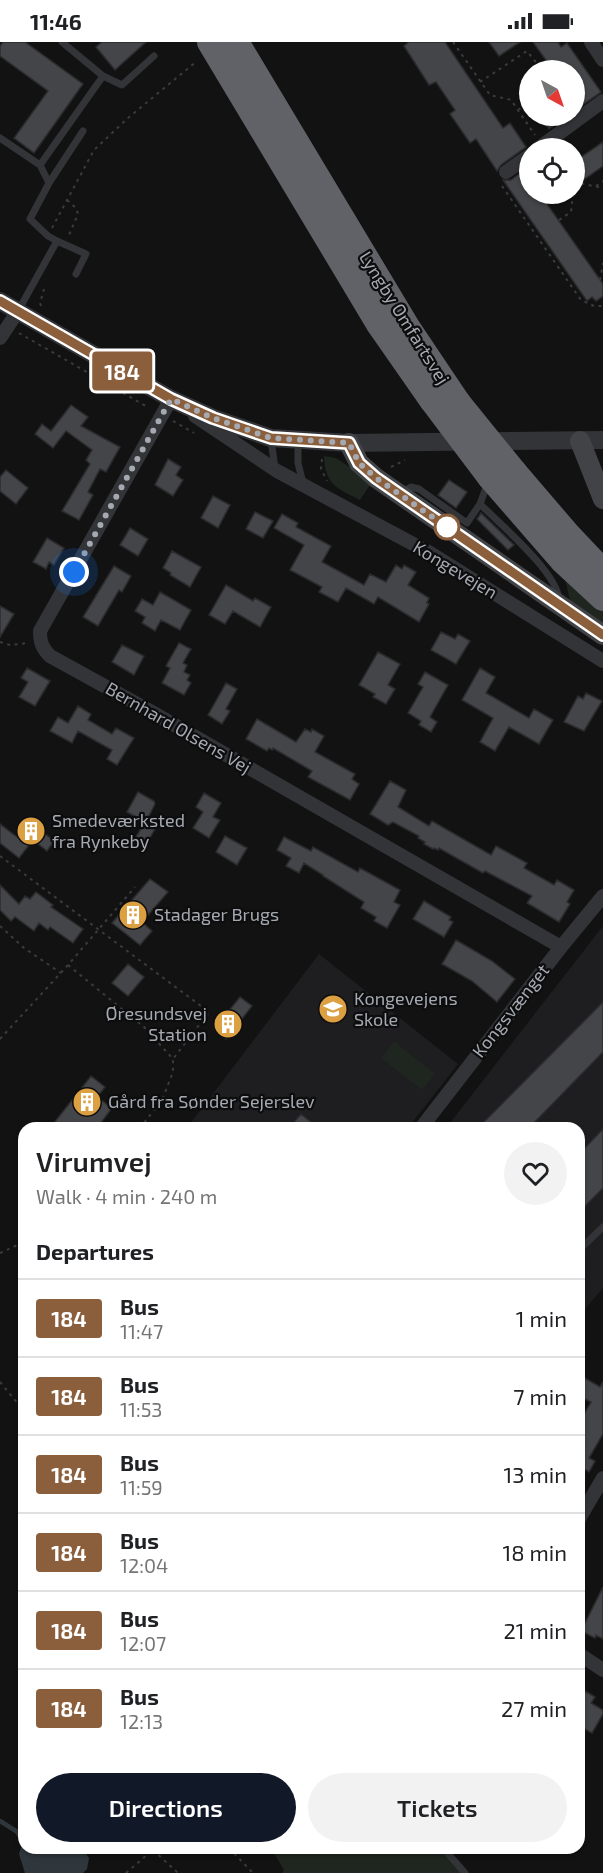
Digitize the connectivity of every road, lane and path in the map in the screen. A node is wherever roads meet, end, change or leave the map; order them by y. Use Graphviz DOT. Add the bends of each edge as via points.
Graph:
graph roads {
  1 [pos="62,42"];
  2 [pos="236,42"];
  3 [pos="453,42"];
  4 [pos="591,42"];
  5 [pos="204,51"];
  6 [pos="154,56"];
  7 [pos="534,60"];
  8 [pos="603,60"];
  9 [pos="103,76"];
  10 [pos="480,82"];
  11 [pos="603,101"];
  12 [pos="518,110"];
  13 [pos="83,131"];
  14 [pos="0,138"];
  15 [pos="535,138"];
  16 [pos="553,138"];
  17 [pos="519,163"];
  18 [pos="40,165"];
  19 [pos="506,172"];
  20 [pos="603,181"];
  21 [pos="49,183"];
  22 [pos="585,185"];
  23 [pos="595,187"];
  24 [pos="603,188"];
  25 [pos="67,200"];
  26 [pos="572,204"];
  27 [pos="559,220"];
  28 [pos="57,241"];
  29 [pos="603,264"];
  30 [pos="76,274"];
  31 [pos="600,280"];
  32 [pos="0,301"];
  33 [pos="596,301"];
  34 [pos="594,306"];
  35 [pos="603,306"];
  36 [pos="18,310"];
  37 [pos="4,332"];
  38 [pos="171,399"];
  39 [pos="162,416"];
  40 [pos="193,433"];
  41 [pos="271,438"];
  42 [pos="603,440"];
  43 [pos="298,441"];
  44 [pos="580,441"];
  45 [pos="323,442"];
  46 [pos="349,443"];
  47 [pos="277,471"];
  48 [pos="502,475"];
  49 [pos="304,486"];
  50 [pos="333,487"];
  51 [pos="400,495"];
  52 [pos="603,499"];
  53 [pos="480,504"];
  54 [pos="603,572"];
  55 [pos="603,598"];
  56 [pos="559,604"];
  57 [pos="603,635"];
  58 [pos="40,641"];
  59 [pos="0,642"];
  60 [pos="603,661"];
  61 [pos="0,856"];
  62 [pos="135,887"];
  63 [pos="603,896"];
  64 [pos="0,926"];
  65 [pos="98,928"];
  66 [pos="561,947"];
  67 [pos="68,965"];
  68 [pos="61,973"];
  69 [pos="0,1039"];
  70 [pos="172,1059"];
  71 [pos="145,1122"];
  72 [pos="426,1122"];
  73 [pos="603,1227"];
  74 [pos="585,1244"];
  75 [pos="18,1245"];
  76 [pos="0,1253"];
  77 [pos="0,1382"];
  78 [pos="18,1404"];
  79 [pos="603,1478"];
  80 [pos="585,1509"];
  81 [pos="585,1658"];
  82 [pos="603,1670"];
  83 [pos="148,1854"];
  84 [pos="159,1854"];
  85 [pos="235,1854"];
  86 [pos="448,1854"];
  87 [pos="126,1873"];
  88 [pos="178,1873"];
  89 [pos="254,1873"];
  90 [pos="465,1873"];
  1 -- 9 [label="lane"];
  2 -- 48 [label="highway, Lyngby Omfartsvej, bridge" via="407,327"];
  3 -- 10 [label="path"];
  4 -- 8 [label="street"];
  5 -- 25 [label="path" via="94,150"];
  5 -- 48 [label="highway, Lyngby Omfartsvej, bridge" via="432,400"];
  6 -- 9 [label="lane" via="122,85"];
  7 -- 10 [label="path" via="527,51"];
  9 -- 18 [label="lane"];
  10 -- 12 [label="path" via="490,95 511,100"];
  11 -- 16 [label="street"];
  12 -- 15 [label="path"];
  13 -- 21 [label="lane"];
  14 -- 18 [label="lane"];
  17 -- 19 [label="street"];
  18 -- 21 [label="lane"];
  19 -- 34 [label="path" via="497,178 581,300"];
  20 -- 23 [label="path"];
  21 -- 28 [label="lane" via="30,219"];
  22 -- 23 [label="path"];
  23 -- 24 [label="path"];
  26 -- 27 [label="path" via="571,212"];
  28 -- 30 [label="lane" via="87,254"];
  28 -- 36 [label="lane"];
  29 -- 31 [label="path"];
  32 -- 36 [label="street, Kongevejen"];
  33 -- 34 [label="path"];
  34 -- 35 [label="path"];
  36 -- 37 [label="street"];
  36 -- 38 [label="street, Kongevejen"];
  37 -- 39 [label="path"];
  38 -- 39 [label="street"];
  38 -- 41 [label="street, Kongevejen"];
  38 -- 47 [label="street, Kongevejen"];
  39 -- 40 [label="path"];
  39 -- 58 [label="street" via="40,631"];
  41 -- 43 [label="street, Kongevejen"];
  41 -- 47 [label="lane"];
  42 -- 44 [label="street, Kongevejen"];
  43 -- 45 [label="street, Kongevejen"];
  43 -- 49 [label="lane"];
  44 -- 46 [label="street, Kongevejen"];
  44 -- 52 [label="main road"];
  45 -- 46 [label="street, Kongevejen"];
  45 -- 50 [label="path" via="321,469"];
  46 -- 51 [label="main road" via="359,463"];
  47 -- 49 [label="street, Kongevejen"];
  48 -- 53 [label="lane"];
  48 -- 54 [label="highway, Lyngby Omfartsvej"];
  48 -- 55 [label="highway" via="563,561"];
  49 -- 60 [label="street, Kongevejen" via="430,553"];
  51 -- 53 [label="lane" via="411,487 419,489 467,523"];
  51 -- 56 [label="main road"];
  53 -- 56 [label="lane" via="558,588"];
  56 -- 57 [label="main road"];
  58 -- 59 [label="path" via="10,645"];
  58 -- 66 [label="street, Bernhard Olsens Vej" via="50,656"];
  61 -- 65 [label="path"];
  62 -- 65 [label="path"];
  63 -- 66 [label="street, Kongsvænget"];
  64 -- 68 [label="path"];
  65 -- 67 [label="path"];
  65 -- 70 [label="path" via="209,1012"];
  66 -- 72 [label="street, Kongsvænget"];
  67 -- 68 [label="path"];
  67 -- 70 [label="path" via="144,1027"];
  68 -- 69 [label="path"];
  70 -- 71 [label="path" via="173,1072 162,1100"];
  73 -- 74 [label="lane"];
  75 -- 76 [label="path"];
  77 -- 78 [label="path"];
  79 -- 80 [label="street"];
  81 -- 82 [label="street"];
  83 -- 87 [label="path"];
  84 -- 88 [label="path"];
  85 -- 89 [label="path"];
  86 -- 90 [label="lane"];
}
